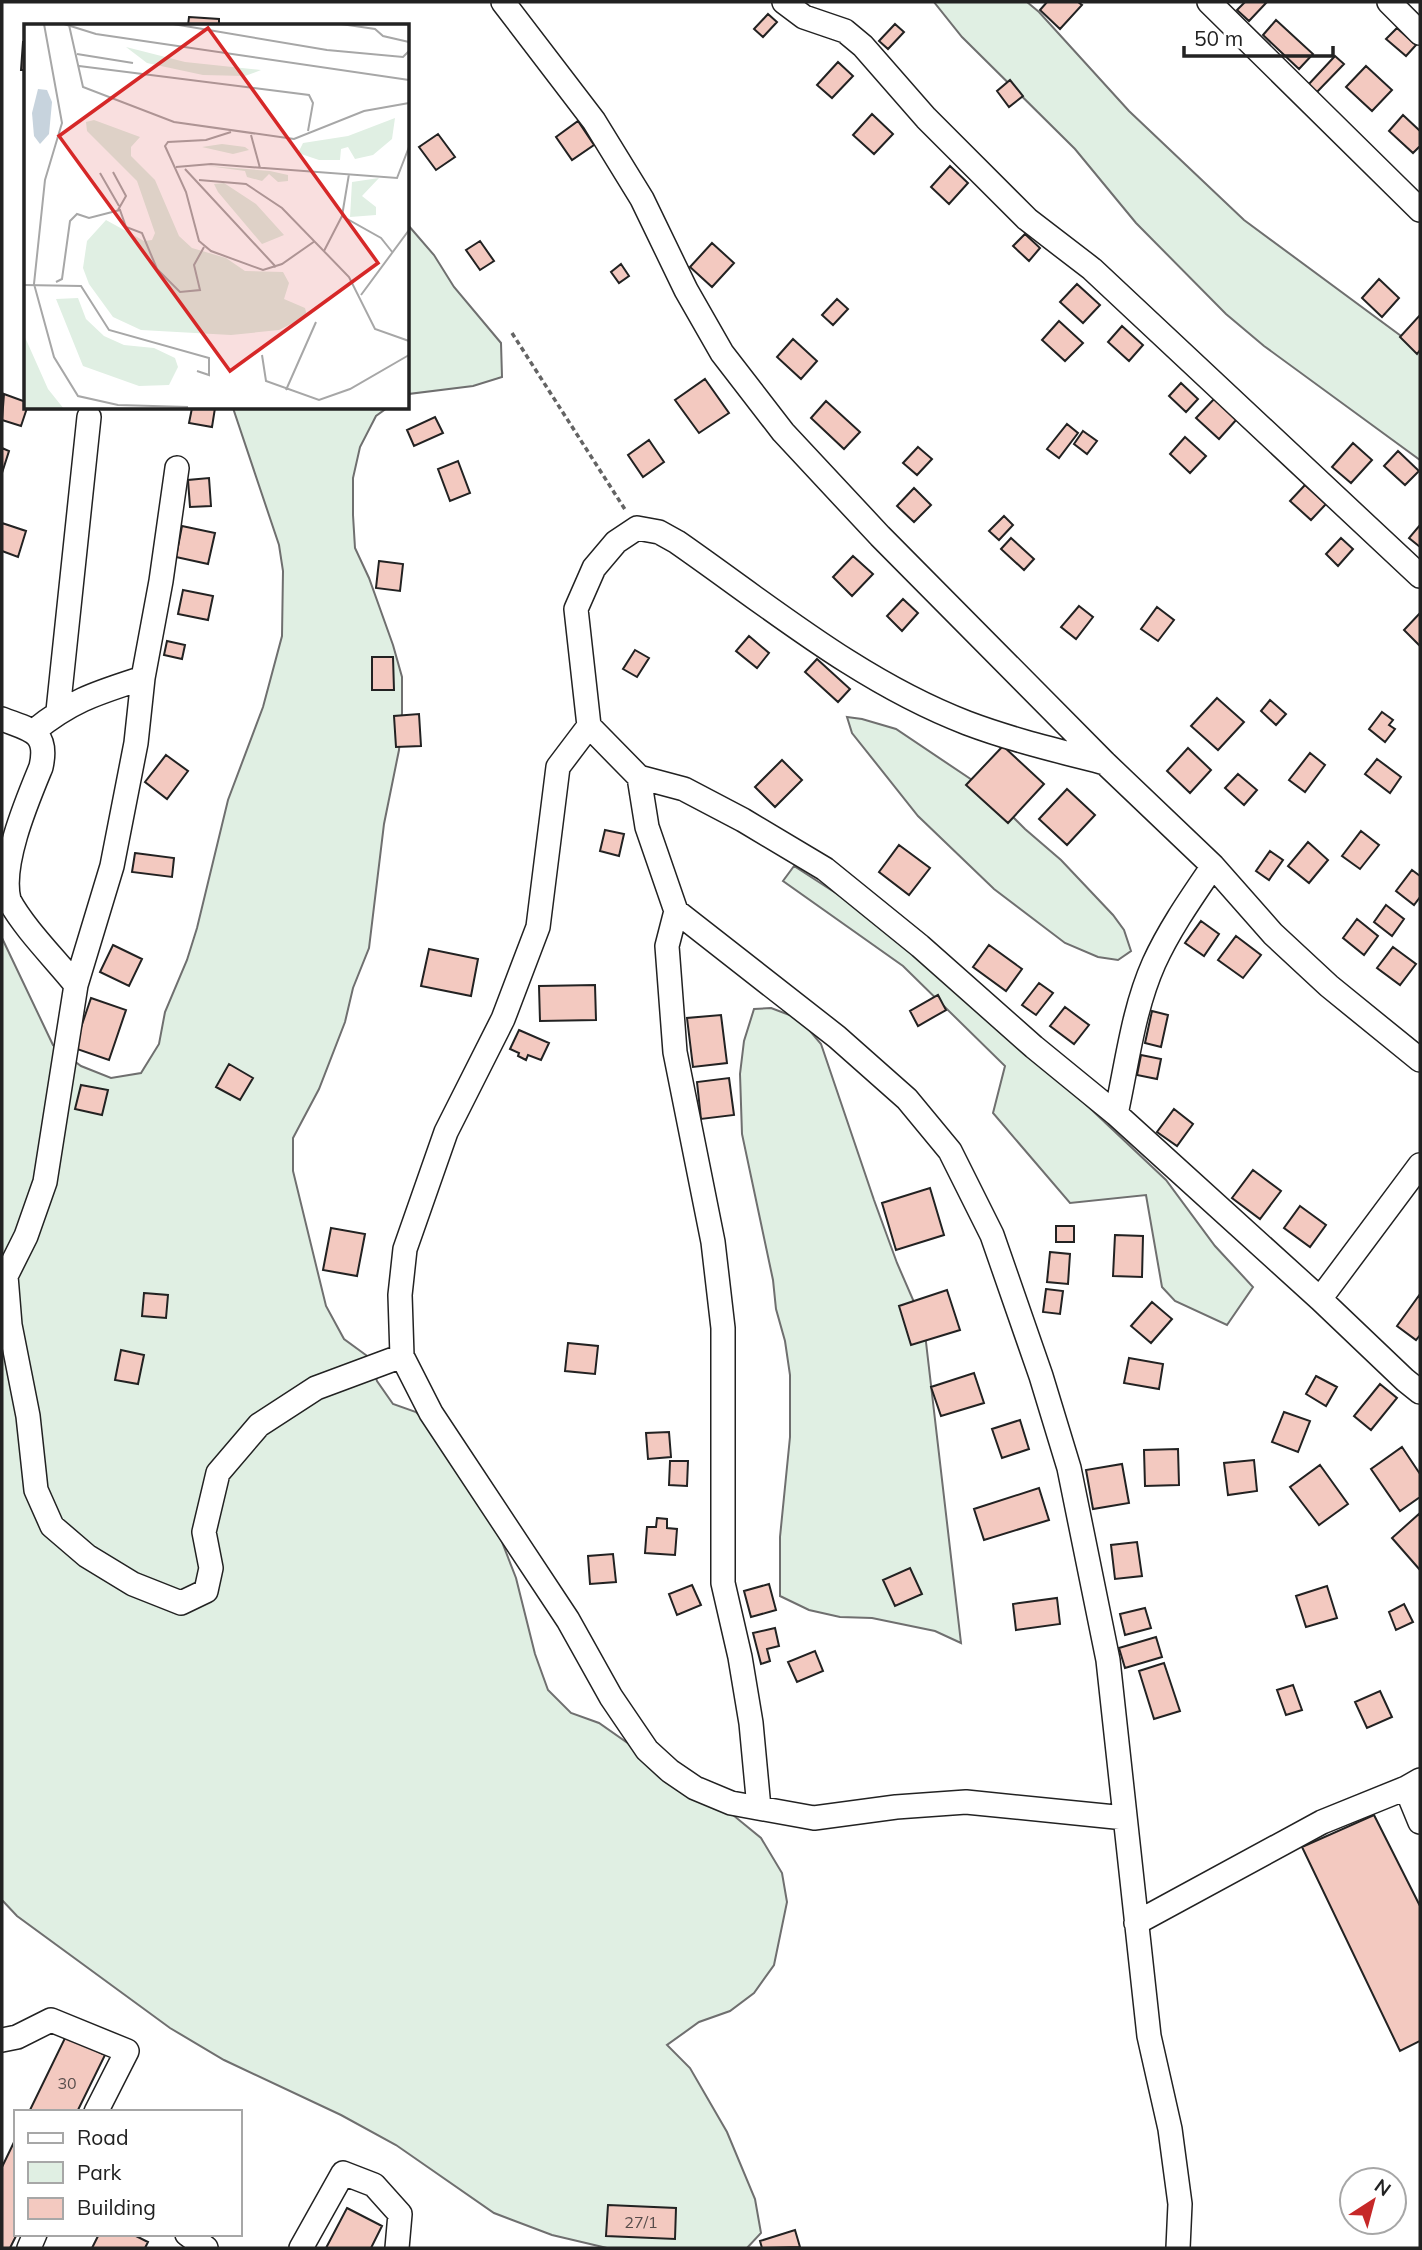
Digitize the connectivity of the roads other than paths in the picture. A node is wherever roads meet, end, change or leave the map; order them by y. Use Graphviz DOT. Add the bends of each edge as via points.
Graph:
graph roads {
  1 [pos="503,2"];
  2 [pos="784,2"];
  3 [pos="1209,2"];
  4 [pos="1389,2"];
  5 [pos="1420,33"];
  6 [pos="1420,210"];
  7 [pos="89,416"];
  8 [pos="177,468"];
  9 [pos="1420,576"];
  10 [pos="143,678"];
  11 [pos="58,711"];
  12 [pos="2,719"];
  13 [pos="589,726"];
  14 [pos="34,731"];
  15 [pos="1105,763"];
  16 [pos="639,776"];
  17 [pos="1213,866"];
  18 [pos="676,911"];
  19 [pos="76,985"];
  20 [pos="1420,1060"];
  21 [pos="1116,1114"];
  22 [pos="1420,1165"];
  23 [pos="1320,1299"];
  24 [pos="402,1356"];
  25 [pos="1420,1392"];
  26 [pos="1413,1784"];
  27 [pos="759,1808"];
  28 [pos="1125,1818"];
  29 [pos="1420,1822"];
  30 [pos="1136,1923"];
  31 [pos="2,2040"];
  32 [pos="97,2110"];
  33 [pos="190,2236"];
  34 [pos="206,2248"];
  35 [pos="301,2248"];
  36 [pos="397,2248"];
  37 [pos="1178,2248"];
  1 -- 15 [label="street" via="594,121 642,199 722,353 783,432"];
  2 -- 9 [label="street" via="804,17 845,31 863,46 926,118 1027,219 1092,269"];
  3 -- 6 [label="street"];
  4 -- 5 [label="street"];
  7 -- 11 [label="street"];
  8 -- 10 [label="street"];
  10 -- 11 [label="street"];
  10 -- 19 [label="street" via="136,743 112,866"];
  11 -- 14 [label="street"];
  12 -- 14 [label="street"];
  13 -- 15 [label="street" via="576,609 594,568 615,542 637,528 677,542 836,654 904,694 966,722"];
  13 -- 16 [label="street"];
  13 -- 24 [label="street" via="558,767 538,927 503,1019 446,1132 405,1249 400,1295"];
  14 -- 19 [label="street" via="43,741 41,767 7,853 4,874 8,898"];
  15 -- 17 [label="street"];
  16 -- 18 [label="street" via="647,827"];
  16 -- 21 [label="street" via="684,789 825,869"];
  17 -- 20 [label="street" via="1273,934"];
  17 -- 21 [label="street" via="1154,963 1136,1015"];
  18 -- 27 [label="street" via="667,946 675,1052 713,1242 723,1328 723,1583 751,1723"];
  18 -- 28 [label="street" via="837,1037 907,1099 950,1151 992,1235 1069,1468 1108,1660"];
  19 -- 24 [label="street" via="45,1182 6,1276 36,1490 52,1526 133,1584 181,1603 206,1591 211,1567 204,1532 218,1473 259,1425 316,1388"];
  21 -- 23 [label="street"];
  22 -- 23 [label="street"];
  23 -- 25 [label="street"];
  24 -- 27 [label="street" via="430,1413 568,1620 647,1750 695,1788"];
  26 -- 29 [label="street"];
  26 -- 30 [label="street" via="1322,1822"];
  27 -- 28 [label="street" via="814,1818 967,1802"];
  28 -- 30 [label="street"];
  30 -- 37 [label="street" via="1149,2036 1170,2129 1178,2191"];
  31 -- 32 [label="street" via="51,2020 127,2052"];
  33 -- 34 [label="street"];
  35 -- 36 [label="street" via="343,2173 374,2185 400,2214"];
}
